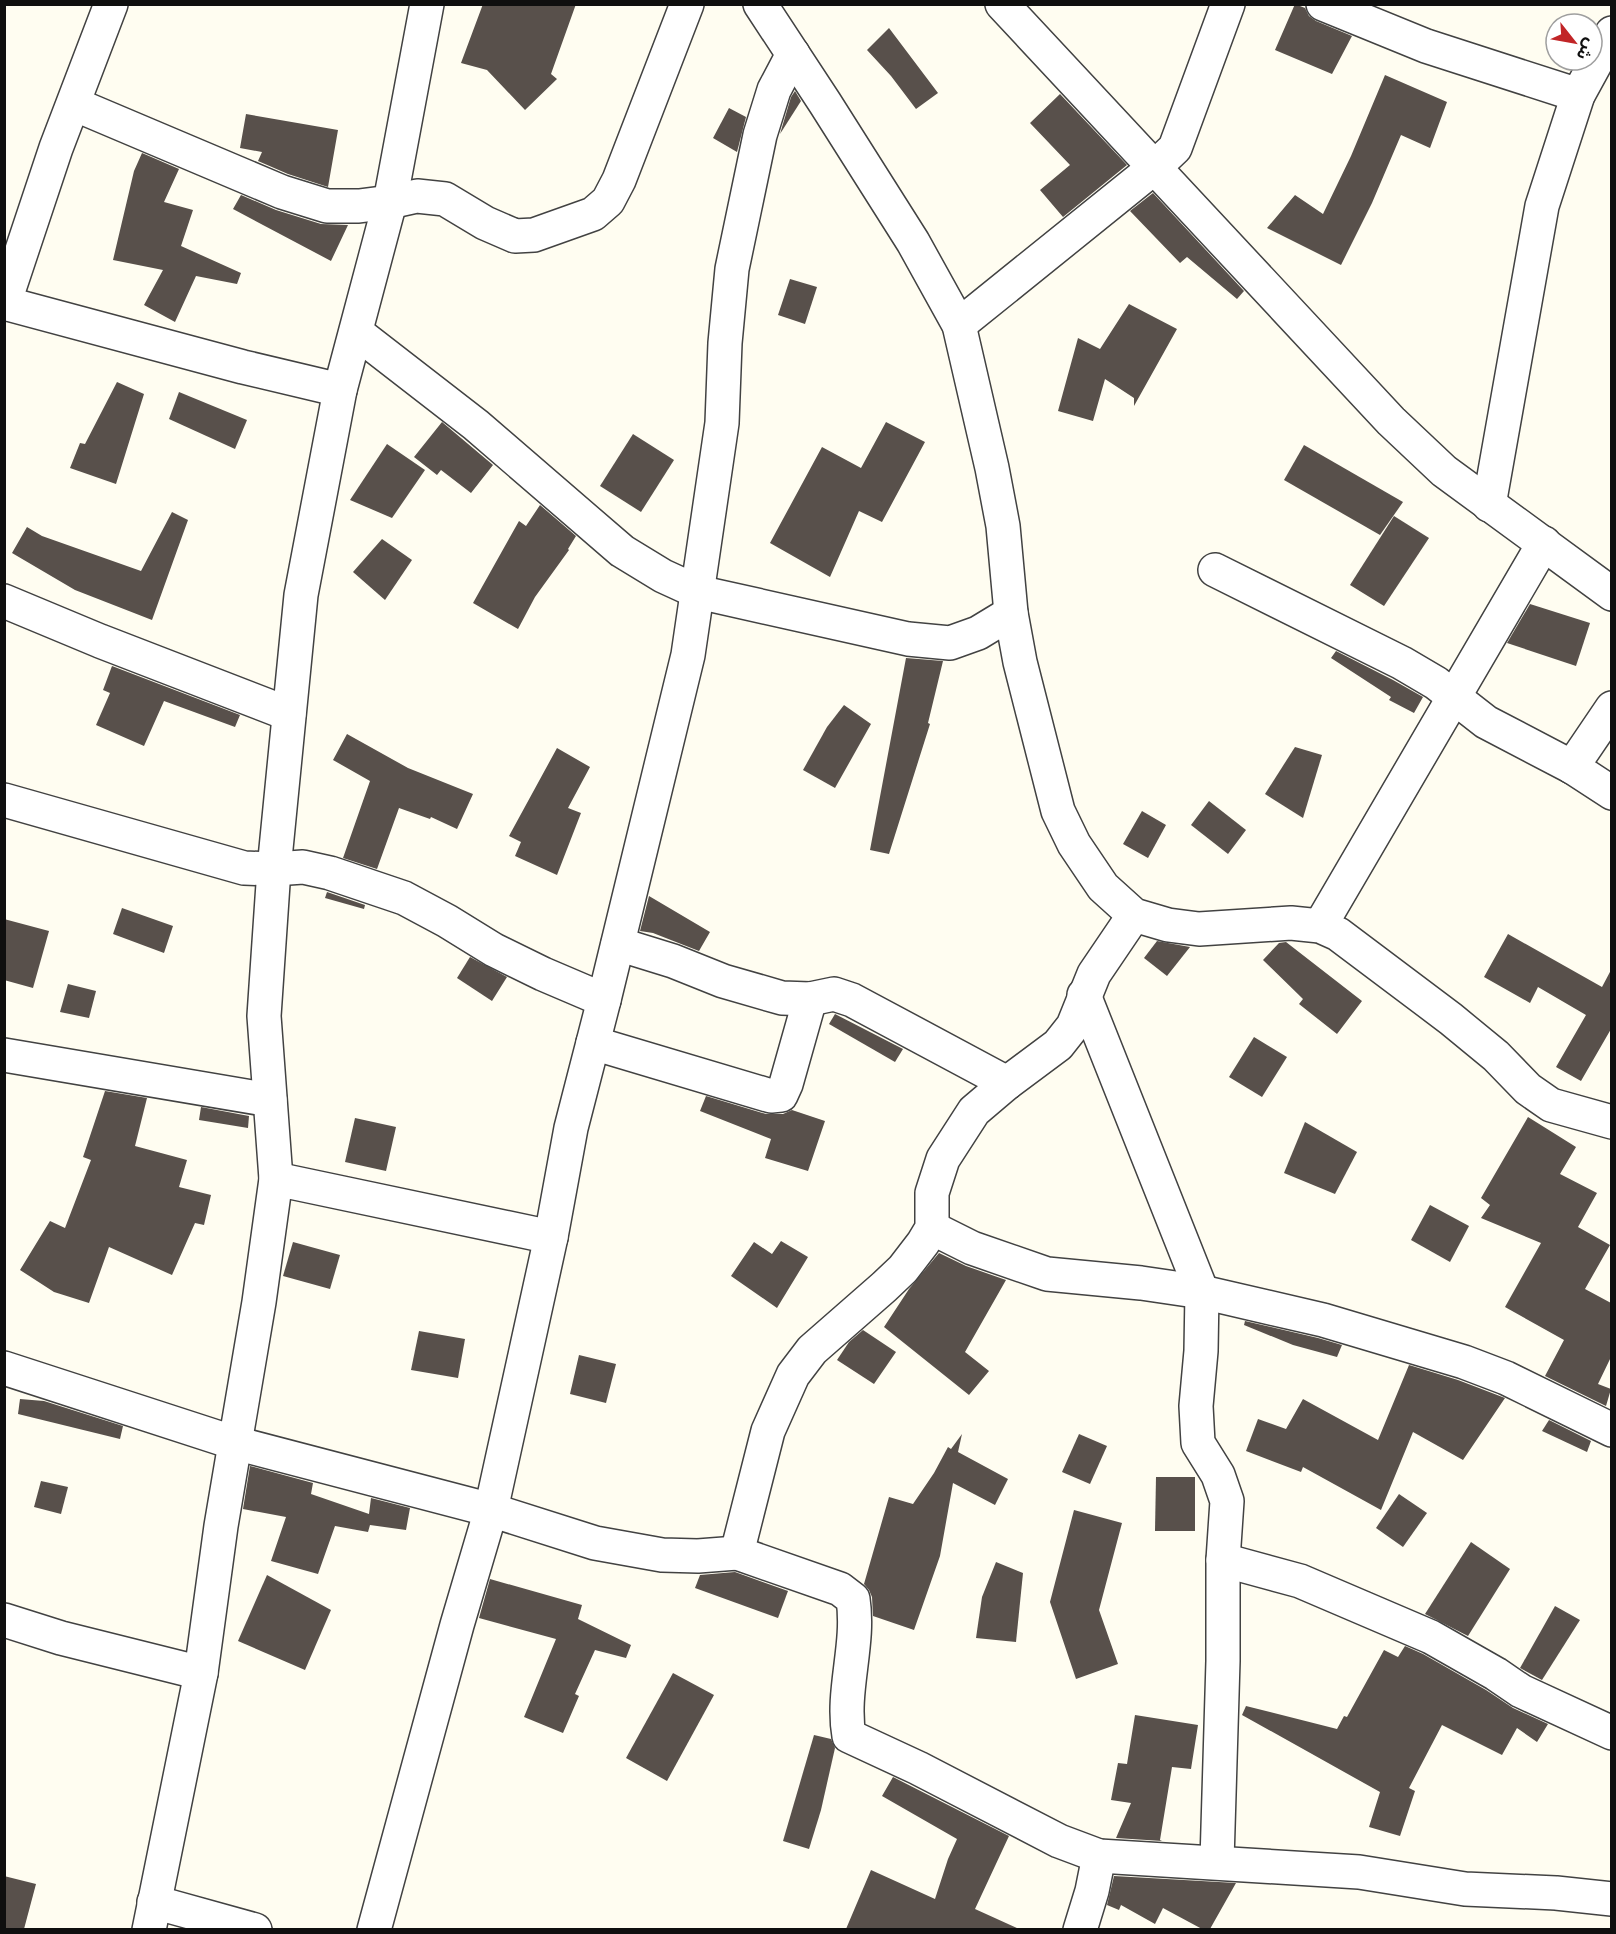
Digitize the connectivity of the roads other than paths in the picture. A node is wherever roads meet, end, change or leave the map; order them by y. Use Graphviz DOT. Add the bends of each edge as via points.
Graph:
graph roads {
  1 [pos="111,4"];
  2 [pos="427,4"];
  3 [pos="687,4"];
  4 [pos="760,4"];
  5 [pos="1002,4"];
  6 [pos="1228,4"];
  7 [pos="1323,4"];
  8 [pos="1611,33"];
  9 [pos="793,54"];
  10 [pos="1578,95"];
  11 [pos="74,104"];
  12 [pos="1155,167"];
  13 [pos="390,202"];
  14 [pos="5,303"];
  15 [pos="958,325"];
  16 [pos="356,332"];
  17 [pos="340,390"];
  18 [pos="1489,505"];
  19 [pos="1544,543"];
  20 [pos="1215,570"];
  21 [pos="698,592"];
  22 [pos="1611,594"];
  23 [pos="4,601"];
  24 [pos="1011,613"];
  25 [pos="1455,698"];
  26 [pos="1611,708"];
  27 [pos="289,714"];
  28 [pos="1572,767"];
  29 [pos="1611,793"];
  30 [pos="4,800"];
  31 [pos="274,869"];
  32 [pos="1134,915"];
  33 [pos="1320,926"];
  34 [pos="618,944"];
  35 [pos="1084,995"];
  36 [pos="810,999"];
  37 [pos="604,1000"];
  38 [pos="593,1042"];
  39 [pos="4,1055"];
  40 [pos="1007,1083"];
  41 [pos="270,1101"];
  42 [pos="1611,1122"];
  43 [pos="276,1179"];
  44 [pos="932,1228"];
  45 [pos="551,1237"];
  46 [pos="1202,1292"];
  47 [pos="4,1368"];
  48 [pos="1611,1430"];
  49 [pos="235,1443"];
  50 [pos="491,1510"];
  51 [pos="737,1553"];
  52 [pos="1222,1560"];
  53 [pos="4,1620"];
  54 [pos="201,1673"];
  55 [pos="1611,1733"];
  56 [pos="1099,1856"];
  57 [pos="1217,1861"];
  58 [pos="1611,1899"];
  59 [pos="152,1916"];
  60 [pos="255,1929"];
  61 [pos="374,1929"];
  62 [pos="1080,1929"];
  1 -- 11 [label="street"];
  2 -- 13 [label="street"];
  3 -- 13 [label="street" via="619,180 608,201 593,214 534,235 515,236 445,198 417,196"];
  4 -- 9 [label="street"];
  5 -- 12 [label="street"];
  6 -- 12 [label="street" via="1175,148"];
  7 -- 10 [label="street" via="1426,46"];
  8 -- 10 [label="street"];
  9 -- 15 [label="street" via="913,242"];
  9 -- 21 [label="street" via="774,90 760,135 732,269 722,423"];
  10 -- 18 [label="street" via="1542,206"];
  11 -- 13 [label="street" via="282,192 327,206"];
  11 -- 14 [label="street"];
  12 -- 15 [label="street"];
  12 -- 18 [label="street" via="1391,421 1444,471"];
  13 -- 16 [label="street"];
  14 -- 17 [label="street"];
  15 -- 24 [label="street" via="1003,526"];
  16 -- 17 [label="street"];
  16 -- 21 [label="street" via="476,426 622,551"];
  17 -- 27 [label="street" via="301,595"];
  18 -- 19 [label="street"];
  19 -- 22 [label="street"];
  19 -- 25 [label="street"];
  20 -- 25 [label="street" via="1402,663"];
  21 -- 24 [label="street" via="908,639 950,643 978,633"];
  21 -- 34 [label="street" via="688,655"];
  23 -- 27 [label="street"];
  24 -- 32 [label="street" via="1058,811 1074,844 1103,887"];
  25 -- 28 [label="street" via="1486,722"];
  25 -- 33 [label="street"];
  26 -- 28 [label="street"];
  27 -- 31 [label="street"];
  28 -- 29 [label="street"];
  30 -- 31 [label="street" via="244,868"];
  31 -- 37 [label="street" via="303,867 330,873 404,898 494,950"];
  31 -- 41 [label="street" via="264,1016"];
  32 -- 33 [label="street" via="1168,926 1199,929 1291,923"];
  32 -- 35 [label="street"];
  33 -- 42 [label="street" via="1338,934 1451,1019 1551,1105"];
  34 -- 36 [label="street" via="782,998"];
  34 -- 37 [label="street"];
  35 -- 40 [label="street" via="1073,1026 1058,1045"];
  35 -- 46 [label="street"];
  36 -- 38 [label="street" via="781,1095 771,1096"];
  36 -- 40 [label="street" via="834,994 852,1000"];
  37 -- 38 [label="street"];
  38 -- 45 [label="street" via="571,1128"];
  39 -- 41 [label="street"];
  40 -- 44 [label="street" via="974,1111 943,1159 932,1193"];
  41 -- 43 [label="street"];
  43 -- 45 [label="street"];
  43 -- 49 [label="street"];
  44 -- 46 [label="street" via="972,1248 1047,1274"];
  44 -- 51 [label="street" via="903,1269 812,1350 793,1375 768,1431"];
  45 -- 50 [label="street"];
  46 -- 48 [label="street" via="1323,1320 1464,1362 1506,1378"];
  46 -- 52 [label="street" via="1198,1443 1218,1475 1227,1501"];
  47 -- 49 [label="street"];
  49 -- 50 [label="street"];
  49 -- 54 [label="street"];
  50 -- 51 [label="street" via="595,1544 662,1555"];
  50 -- 61 [label="street"];
  51 -- 56 [label="street" via="840,1589 853,1599 856,1620 846,1717 849,1736 1059,1841"];
  52 -- 55 [label="street" via="1300,1581 1431,1637 1521,1691"];
  52 -- 57 [label="street"];
  53 -- 54 [label="street"];
  54 -- 59 [label="street"];
  56 -- 57 [label="street"];
  56 -- 62 [label="street"];
  57 -- 58 [label="street" via="1359,1872 1465,1889"];
  59 -- 60 [label="street"];
}
